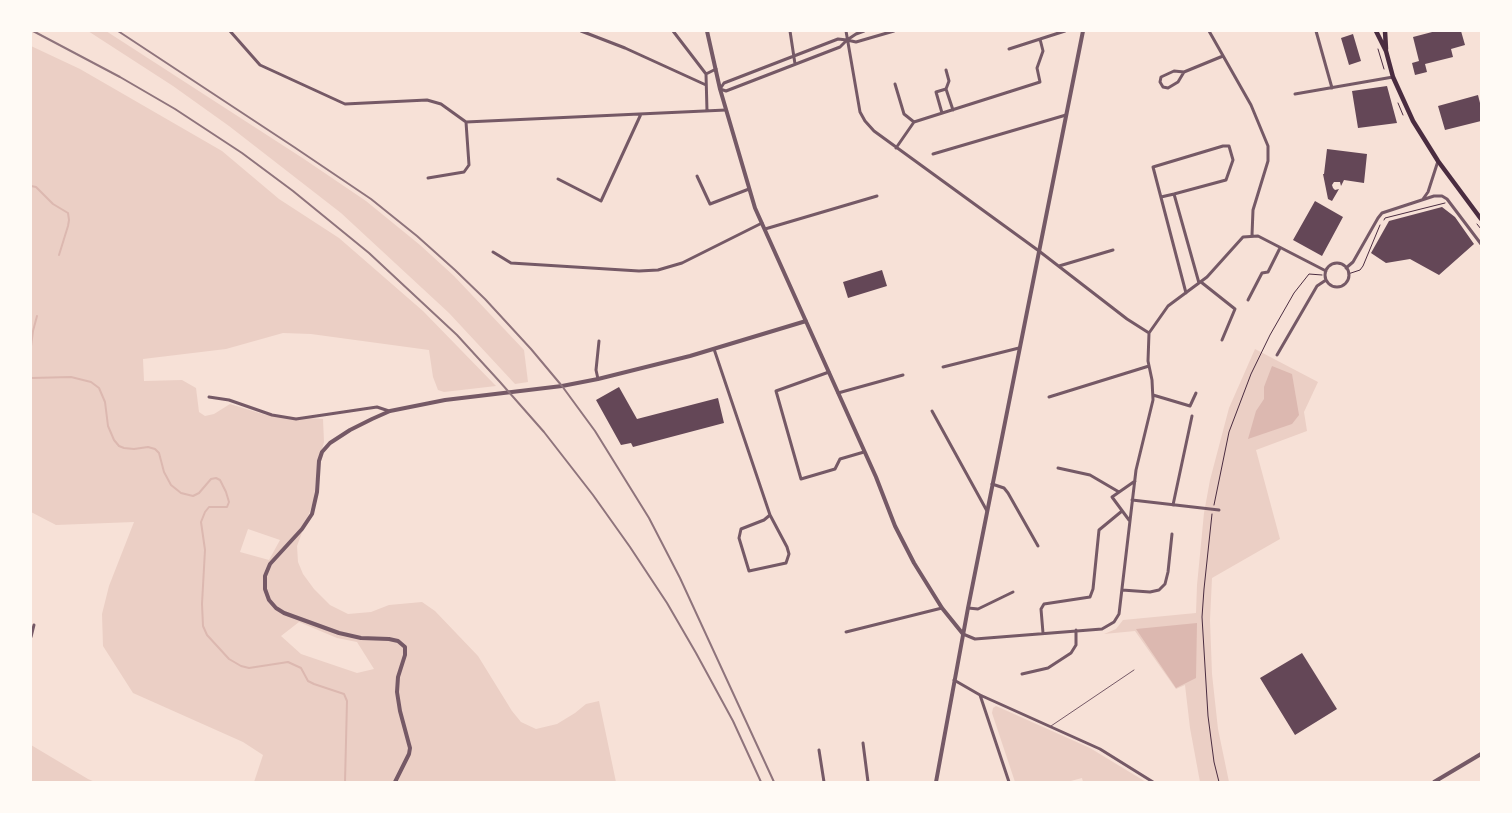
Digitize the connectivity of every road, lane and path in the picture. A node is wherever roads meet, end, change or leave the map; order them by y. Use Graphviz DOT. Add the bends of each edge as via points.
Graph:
graph roads {
  1 [pos="230,31"];
  2 [pos="581,31"];
  3 [pos="673,31"];
  4 [pos="708,31"];
  5 [pos="790,31"];
  6 [pos="846,31"];
  7 [pos="864,31"];
  8 [pos="894,31"];
  9 [pos="1065,31"];
  10 [pos="1083,31"];
  11 [pos="1209,31"];
  12 [pos="1316,31"];
  13 [pos="1376,31"];
  14 [pos="1385,31"];
  15 [pos="1040,39"];
  16 [pos="847,40"];
  17 [pos="1009,49"];
  18 [pos="1386,51"];
  19 [pos="794,56"];
  20 [pos="1223,56"];
  21 [pos="795,64"];
  22 [pos="716,69"];
  23 [pos="946,70"];
  24 [pos="1184,72"];
  25 [pos="706,74"];
  26 [pos="1393,77"];
  27 [pos="895,84"];
  28 [pos="706,85"];
  29 [pos="1332,88"];
  30 [pos="720,89"];
  31 [pos="946,89"];
  32 [pos="1296,94"];
  33 [pos="726,110"];
  34 [pos="953,110"];
  35 [pos="707,111"];
  36 [pos="942,113"];
  37 [pos="641,114"];
  38 [pos="1066,115"];
  39 [pos="466,122"];
  40 [pos="914,122"];
  41 [pos="896,148"];
  42 [pos="933,154"];
  43 [pos="1438,161"];
  44 [pos="697,176"];
  45 [pos="428,178"];
  46 [pos="558,179"];
  47 [pos="749,189"];
  48 [pos="1174,194"];
  49 [pos="877,196"];
  50 [pos="1161,197"];
  51 [pos="1422,200"];
  52 [pos="1450,203"];
  53 [pos="1481,219"];
  54 [pos="762,223"];
  55 [pos="765,229"];
  56 [pos="1252,235"];
  57 [pos="1481,244"];
  58 [pos="1280,248"];
  59 [pos="1113,250"];
  60 [pos="1039,251"];
  61 [pos="493,252"];
  62 [pos="1059,266"];
  63 [pos="1346,268"];
  64 [pos="1326,271"];
  65 [pos="1348,274"];
  66 [pos="1325,278"];
  67 [pos="1200,282"];
  68 [pos="1186,292"];
  69 [pos="1248,300"];
  70 [pos="806,321"];
  71 [pos="1150,333"];
  72 [pos="1222,340"];
  73 [pos="599,341"];
  74 [pos="1019,348"];
  75 [pos="714,350"];
  76 [pos="1277,355"];
  77 [pos="1149,366"];
  78 [pos="943,367"];
  79 [pos="829,372"];
  80 [pos="903,375"];
  81 [pos="598,379"];
  82 [pos="838,393"];
  83 [pos="1196,393"];
  84 [pos="1153,395"];
  85 [pos="208,397"];
  86 [pos="1049,397"];
  87 [pos="390,411"];
  88 [pos="932,411"];
  89 [pos="1192,416"];
  90 [pos="864,452"];
  91 [pos="1058,468"];
  92 [pos="1134,481"];
  93 [pos="992,484"];
  94 [pos="1119,492"];
  95 [pos="1132,500"];
  96 [pos="1172,505"];
  97 [pos="1213,509"];
  98 [pos="1219,510"];
  99 [pos="987,511"];
  100 [pos="1122,511"];
  101 [pos="770,516"];
  102 [pos="1129,520"];
  103 [pos="1172,534"];
  104 [pos="1038,546"];
  105 [pos="1122,590"];
  106 [pos="1013,592"];
  107 [pos="942,608"];
  108 [pos="968,608"];
  109 [pos="34,625"];
  110 [pos="1076,630"];
  111 [pos="846,632"];
  112 [pos="1043,633"];
  113 [pos="963,634"];
  114 [pos="31,637"];
  115 [pos="1134,670"];
  116 [pos="1022,674"];
  117 [pos="954,680"];
  118 [pos="980,695"];
  119 [pos="1050,726"];
  120 [pos="863,743"];
  121 [pos="819,750"];
  122 [pos="1481,754"];
  123 [pos="395,782"];
  124 [pos="824,782"];
  125 [pos="868,782"];
  126 [pos="936,782"];
  127 [pos="1008,782"];
  128 [pos="1153,782"];
  129 [pos="1219,782"];
  130 [pos="1434,782"];
  1 -- 39 [label="street" via="260,65 345,104 427,100 442,104"];
  2 -- 28 [label="street"];
  3 -- 25 [label="street"];
  4 -- 22 [label="street"];
  5 -- 19 [label="street"];
  6 -- 16 [label="street"];
  7 -- 16 [label="street"];
  8 -- 16 [label="street" via="856,42"];
  9 -- 15 [label="street"];
  10 -- 38 [label="street"];
  11 -- 20 [label="street"];
  12 -- 29 [label="street"];
  13 -- 18 [label="main road"];
  14 -- 18 [label="main road"];
  15 -- 17 [label="street"];
  15 -- 34 [label="street" via="1043,50 1037,68 1040,82"];
  16 -- 19 [label="street" via="838,39"];
  16 -- 21 [label="street" via="840,47"];
  16 -- 41 [label="street" via="864,121"];
  18 -- 26 [label="main road"];
  19 -- 21 [label="street"];
  19 -- 30 [label="street" via="724,83"];
  20 -- 24 [label="street"];
  20 -- 56 [label="street" via="1251,105 1268,146 1268,161 1253,210"];
  21 -- 30 [label="street" via="726,91"];
  22 -- 25 [label="street"];
  22 -- 30 [label="street"];
  23 -- 31 [label="street" via="949,81"];
  24 -- 24 [label="street" via="1174,71 1161,77 1160,82 1168,88 1178,82"];
  25 -- 28 [label="street"];
  26 -- 29 [label="street"];
  26 -- 43 [label="main road" via="1413,121"];
  27 -- 40 [label="street" via="904,114"];
  28 -- 35 [label="street"];
  29 -- 32 [label="street"];
  30 -- 33 [label="street"];
  31 -- 34 [label="street"];
  31 -- 36 [label="street" via="936,92"];
  33 -- 35 [label="street"];
  33 -- 47 [label="street"];
  34 -- 36 [label="street"];
  35 -- 37 [label="street"];
  36 -- 40 [label="street"];
  37 -- 39 [label="street"];
  37 -- 46 [label="street" via="601,201"];
  38 -- 42 [label="street"];
  38 -- 60 [label="street"];
  39 -- 45 [label="street" via="469,165 464,172"];
  40 -- 41 [label="street"];
  41 -- 60 [label="street"];
  43 -- 51 [label="street" via="1428,192"];
  43 -- 53 [label="main road"];
  44 -- 47 [label="street" via="710,204"];
  47 -- 54 [label="street"];
  48 -- 50 [label="street"];
  48 -- 50 [label="street" via="1226,180 1233,160 1229,146 1153,167"];
  48 -- 67 [label="street"];
  49 -- 55 [label="street"];
  50 -- 68 [label="street"];
  51 -- 52 [label="street" via="1442,196"];
  51 -- 63 [label="street" via="1382,213 1353,262"];
  52 -- 57 [label="street"];
  52 -- 65 [label="path" via="1386,218 1363,266"];
  54 -- 55 [label="street"];
  54 -- 61 [label="street" via="682,263 658,270 511,263"];
  55 -- 70 [label="street"];
  56 -- 58 [label="street"];
  56 -- 67 [label="street" via="1243,237"];
  58 -- 64 [label="street"];
  58 -- 69 [label="street" via="1268,272 1262,272"];
  59 -- 62 [label="street"];
  60 -- 62 [label="street"];
  60 -- 74 [label="street"];
  62 -- 71 [label="street"];
  63 -- 64 [label="street" via="1336,263"];
  63 -- 65 [label="street"];
  64 -- 66 [label="street"];
  65 -- 66 [label="street" via="1340,286 1332,286"];
  66 -- 76 [label="street" via="1317,286"];
  66 -- 97 [label="path" via="1308,274 1270,335 1251,374 1229,432"];
  67 -- 68 [label="street"];
  67 -- 72 [label="street" via="1235,309"];
  68 -- 71 [label="street" via="1168,306"];
  70 -- 75 [label="street"];
  70 -- 79 [label="street"];
  71 -- 77 [label="street"];
  73 -- 81 [label="street"];
  74 -- 78 [label="street"];
  74 -- 93 [label="street"];
  75 -- 81 [label="street"];
  75 -- 101 [label="street"];
  77 -- 84 [label="street"];
  77 -- 86 [label="street"];
  79 -- 82 [label="street"];
  79 -- 90 [label="street" via="776,391 801,480 835,470 840,459"];
  80 -- 82 [label="street"];
  81 -- 87 [label="street" via="438,401"];
  82 -- 90 [label="street"];
  83 -- 84 [label="street" via="1190,406"];
  84 -- 92 [label="street"];
  85 -- 87 [label="street" via="296,419 376,407"];
  87 -- 123 [label="street" via="350,430 322,452 312,514 270,564 265,576 265,589 269,600 284,613 339,633 389,639 404,647 397,692 410,748"];
  88 -- 99 [label="street"];
  89 -- 96 [label="street"];
  90 -- 107 [label="street" via="895,526"];
  91 -- 94 [label="street" via="1090,474"];
  92 -- 94 [label="street"];
  92 -- 95 [label="street"];
  93 -- 99 [label="street"];
  93 -- 104 [label="street" via="1004,488"];
  94 -- 100 [label="street" via="1112,497"];
  95 -- 96 [label="street"];
  95 -- 102 [label="street"];
  96 -- 97 [label="street"];
  97 -- 98 [label="street"];
  97 -- 129 [label="path" via="1202,617 1208,716"];
  99 -- 108 [label="street"];
  100 -- 102 [label="street"];
  100 -- 112 [label="street" via="1099,530 1090,597 1044,604 1041,609"];
  101 -- 101 [label="street" via="787,547 786,563 749,571 740,538 742,529"];
  102 -- 105 [label="street"];
  103 -- 105 [label="street" via="1165,584 1150,592"];
  105 -- 110 [label="street" via="1119,614 1114,622 1102,629"];
  106 -- 108 [label="street" via="978,609"];
  107 -- 111 [label="street"];
  107 -- 113 [label="street"];
  108 -- 113 [label="street"];
  109 -- 114 [label="street"];
  110 -- 112 [label="street"];
  110 -- 116 [label="street" via="1076,645 1071,653 1048,668"];
  112 -- 113 [label="street" via="975,639"];
  113 -- 117 [label="street"];
  115 -- 119 [label="lane"];
  117 -- 118 [label="street"];
  117 -- 126 [label="street"];
  118 -- 119 [label="street"];
  118 -- 127 [label="street"];
  119 -- 128 [label="street" via="1100,749"];
  120 -- 125 [label="street"];
  121 -- 124 [label="street"];
  122 -- 130 [label="street"];
}
